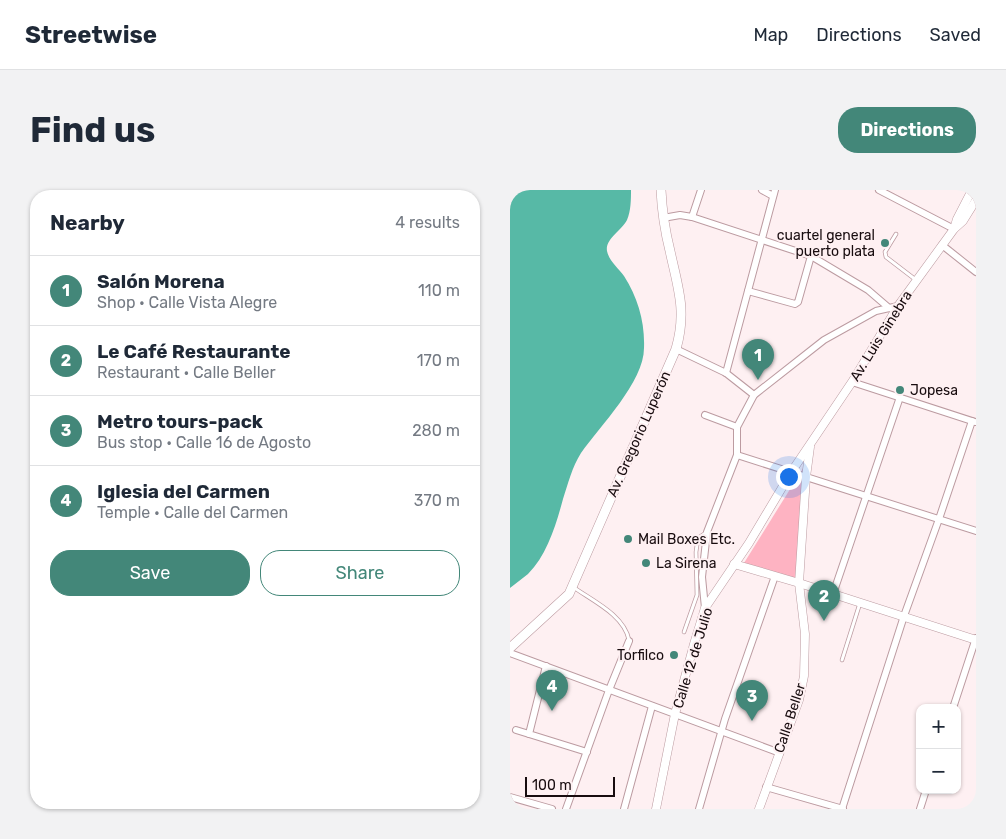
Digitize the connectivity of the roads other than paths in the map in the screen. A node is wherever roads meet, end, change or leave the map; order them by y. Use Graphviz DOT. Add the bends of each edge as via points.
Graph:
graph roads {
  1 [pos="661,190"];
  2 [pos="701,190"];
  3 [pos="762,190"];
  4 [pos="879,190"];
  5 [pos="972,190"];
  6 [pos="774,193"];
  7 [pos="976,200"];
  8 [pos="692,217"];
  9 [pos="663,218"];
  10 [pos="954,229"];
  11 [pos="896,234"];
  12 [pos="762,238"];
  13 [pos="942,245"];
  14 [pos="811,256"];
  15 [pos="976,272"];
  16 [pos="917,281"];
  17 [pos="748,291"];
  18 [pos="898,306"];
  19 [pos="889,308"];
  20 [pos="676,349"];
  21 [pos="726,373"];
  22 [pos="852,382"];
  23 [pos="754,395"];
  24 [pos="900,398"];
  25 [pos="705,415"];
  26 [pos="974,422"];
  27 [pos="737,427"];
  28 [pos="811,445"];
  29 [pos="737,455"];
  30 [pos="792,471"];
  31 [pos="806,477"];
  32 [pos="867,496"];
  33 [pos="940,520"];
  34 [pos="976,531"];
  35 [pos="707,532"];
  36 [pos="734,564"];
  37 [pos="775,576"];
  38 [pos="799,583"];
  39 [pos="572,586"];
  40 [pos="833,594"];
  41 [pos="860,602"];
  42 [pos="705,608"];
  43 [pos="904,616"];
  44 [pos="684,632"];
  45 [pos="976,639"];
  46 [pos="629,640"];
  47 [pos="510,648"];
  48 [pos="510,653"];
  49 [pos="842,660"];
  50 [pos="546,666"];
  51 [pos="609,690"];
  52 [pos="954,704"];
  53 [pos="652,706"];
  54 [pos="675,714"];
  55 [pos="516,730"];
  56 [pos="722,732"];
  57 [pos="530,734"];
  58 [pos="587,752"];
  59 [pos="780,753"];
  60 [pos="766,787"];
  61 [pos="925,794"];
  62 [pos="510,797"];
  63 [pos="552,809"];
  64 [pos="566,809"];
  65 [pos="624,809"];
  66 [pos="656,809"];
  67 [pos="699,809"];
  68 [pos="759,809"];
  69 [pos="842,809"];
  70 [pos="920,809"];
  1 -- 9 [label="main road, Av. Gregorio Luperón"];
  2 -- 8 [label="street"];
  3 -- 6 [label="street"];
  4 -- 10 [label="street"];
  5 -- 10 [label="street, Av. Luis Ginebra"];
  6 -- 12 [label="street"];
  7 -- 10 [label="street, Av. Luis Ginebra"];
  8 -- 9 [label="street"];
  8 -- 12 [label="street"];
  9 -- 20 [label="main road, Av. Gregorio Luperón" via="681,302 681,333"];
  10 -- 13 [label="street, Av. Luis Ginebra"];
  11 -- 16 [label="lane" via="885,252 886,257"];
  12 -- 14 [label="street"];
  12 -- 17 [label="street"];
  13 -- 15 [label="street"];
  13 -- 16 [label="street, Av. Luis Ginebra"];
  14 -- 17 [label="street" via="795,304"];
  14 -- 19 [label="street" via="868,290"];
  16 -- 18 [label="street, Av. Luis Ginebra"];
  17 -- 21 [label="street"];
  18 -- 19 [label="street"];
  18 -- 22 [label="street, Av. Luis Ginebra"];
  19 -- 23 [label="street" via="824,340"];
  20 -- 21 [label="street"];
  20 -- 39 [label="main road, Av. Gregorio Luperón"];
  21 -- 23 [label="street"];
  22 -- 24 [label="street"];
  22 -- 28 [label="street, Av. Luis Ginebra"];
  23 -- 27 [label="street"];
  24 -- 26 [label="street"];
  24 -- 32 [label="street"];
  25 -- 27 [label="street"];
  26 -- 33 [label="street"];
  27 -- 29 [label="street"];
  28 -- 30 [label="street, Calle 12 de Julio"];
  28 -- 31 [label="street, Calle Beller"];
  29 -- 30 [label="street"];
  29 -- 35 [label="street"];
  30 -- 31 [label="street"];
  30 -- 36 [label="street, Calle 12 de Julio"];
  31 -- 32 [label="street"];
  31 -- 38 [label="street, Calle Beller"];
  32 -- 33 [label="street"];
  32 -- 40 [label="street"];
  33 -- 34 [label="street"];
  33 -- 43 [label="street"];
  35 -- 42 [label="street" via="702,577"];
  35 -- 44 [label="lane" via="698,538 697,595"];
  36 -- 37 [label="street"];
  36 -- 42 [label="street, Calle 12 de Julio"];
  37 -- 38 [label="street"];
  37 -- 56 [label="street"];
  38 -- 40 [label="street"];
  38 -- 59 [label="street, Calle Beller" via="805,634 804,676"];
  39 -- 46 [label="lane" via="616,618"];
  39 -- 47 [label="main road, Av. Gregorio Luperón" via="568,594"];
  40 -- 41 [label="street"];
  41 -- 43 [label="street"];
  41 -- 49 [label="lane"];
  42 -- 54 [label="street, Calle 12 de Julio"];
  43 -- 45 [label="street"];
  43 -- 69 [label="street"];
  45 -- 52 [label="street"];
  46 -- 51 [label="street"];
  48 -- 50 [label="street"];
  50 -- 51 [label="street"];
  50 -- 57 [label="street"];
  51 -- 53 [label="street"];
  51 -- 58 [label="street"];
  53 -- 54 [label="street"];
  53 -- 65 [label="street"];
  54 -- 56 [label="street"];
  54 -- 66 [label="street, Calle 12 de Julio"];
  55 -- 57 [label="street"];
  56 -- 59 [label="street"];
  56 -- 67 [label="street"];
  57 -- 58 [label="street"];
  58 -- 64 [label="street"];
  59 -- 60 [label="street, Calle Beller"];
  60 -- 68 [label="street, Calle Beller"];
  60 -- 69 [label="street"];
  61 -- 70 [label="street"];
  62 -- 63 [label="street"];
}
